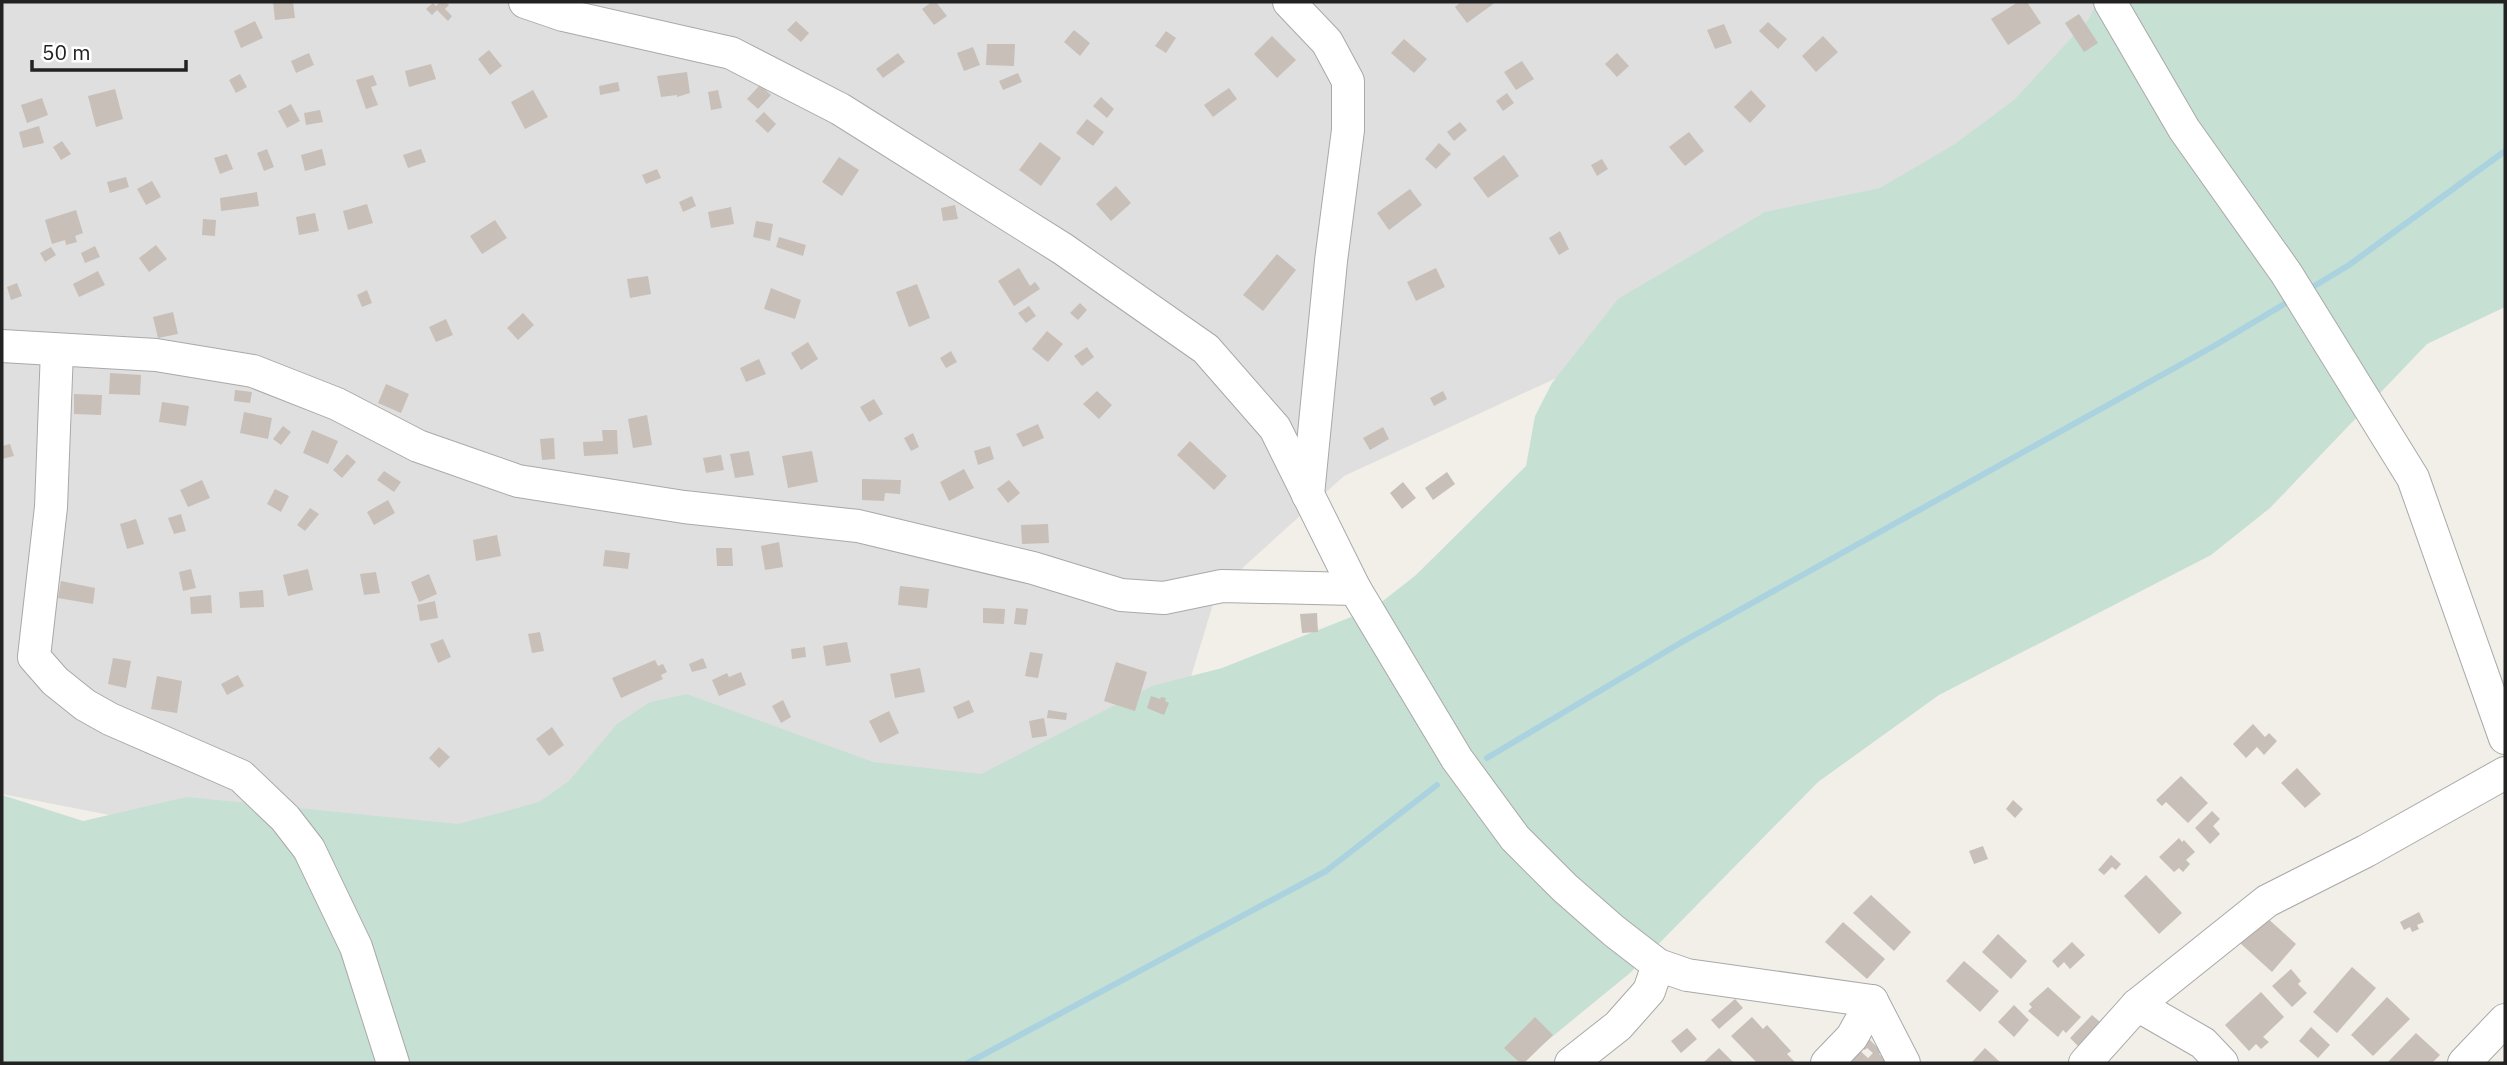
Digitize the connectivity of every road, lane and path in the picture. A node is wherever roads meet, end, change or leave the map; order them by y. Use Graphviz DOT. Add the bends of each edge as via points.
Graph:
graph roads {
  1 [pos="525,2"];
  2 [pos="1289,2"];
  3 [pos="2110,2"];
  4 [pos="2,346"];
  5 [pos="57,350"];
  6 [pos="1308,496"];
  7 [pos="1355,589"];
  8 [pos="2505,738"];
  9 [pos="2505,773"];
  10 [pos="1658,965"];
  11 [pos="1872,1001"];
  12 [pos="2137,1005"];
  13 [pos="2499,1041"];
  14 [pos="393,1063"];
  15 [pos="1570,1063"];
  16 [pos="1827,1063"];
  17 [pos="1904,1063"];
  18 [pos="2085,1063"];
  19 [pos="2222,1063"];
  20 [pos="2464,1063"];
  1 -- 6 [label="street" via="731,53 841,109 1063,248 1206,349 1275,428"];
  2 -- 6 [label="street" via="1327,42 1348,81 1348,130"];
  3 -- 8 [label="street" via="2184,129 2286,273 2413,478"];
  4 -- 5 [label="street"];
  5 -- 7 [label="street" via="156,355 253,371 337,404 418,446 518,481 684,507 858,526 1033,568 1121,596 1164,598 1222,586"];
  5 -- 14 [label="street" via="51,507 34,657 85,705 241,776 285,818 309,849 356,947"];
  6 -- 7 [label="street"];
  7 -- 10 [label="street" via="1457,759 1515,838 1564,888"];
  9 -- 12 [label="street" via="2267,901"];
  10 -- 11 [label="street" via="1687,975"];
  10 -- 15 [label="street" via="1649,991 1618,1026"];
  11 -- 16 [label="street" via="1852,1037"];
  11 -- 17 [label="street"];
  12 -- 18 [label="street"];
  12 -- 19 [label="street" via="2203,1043"];
  13 -- 20 [label="street"];
}
